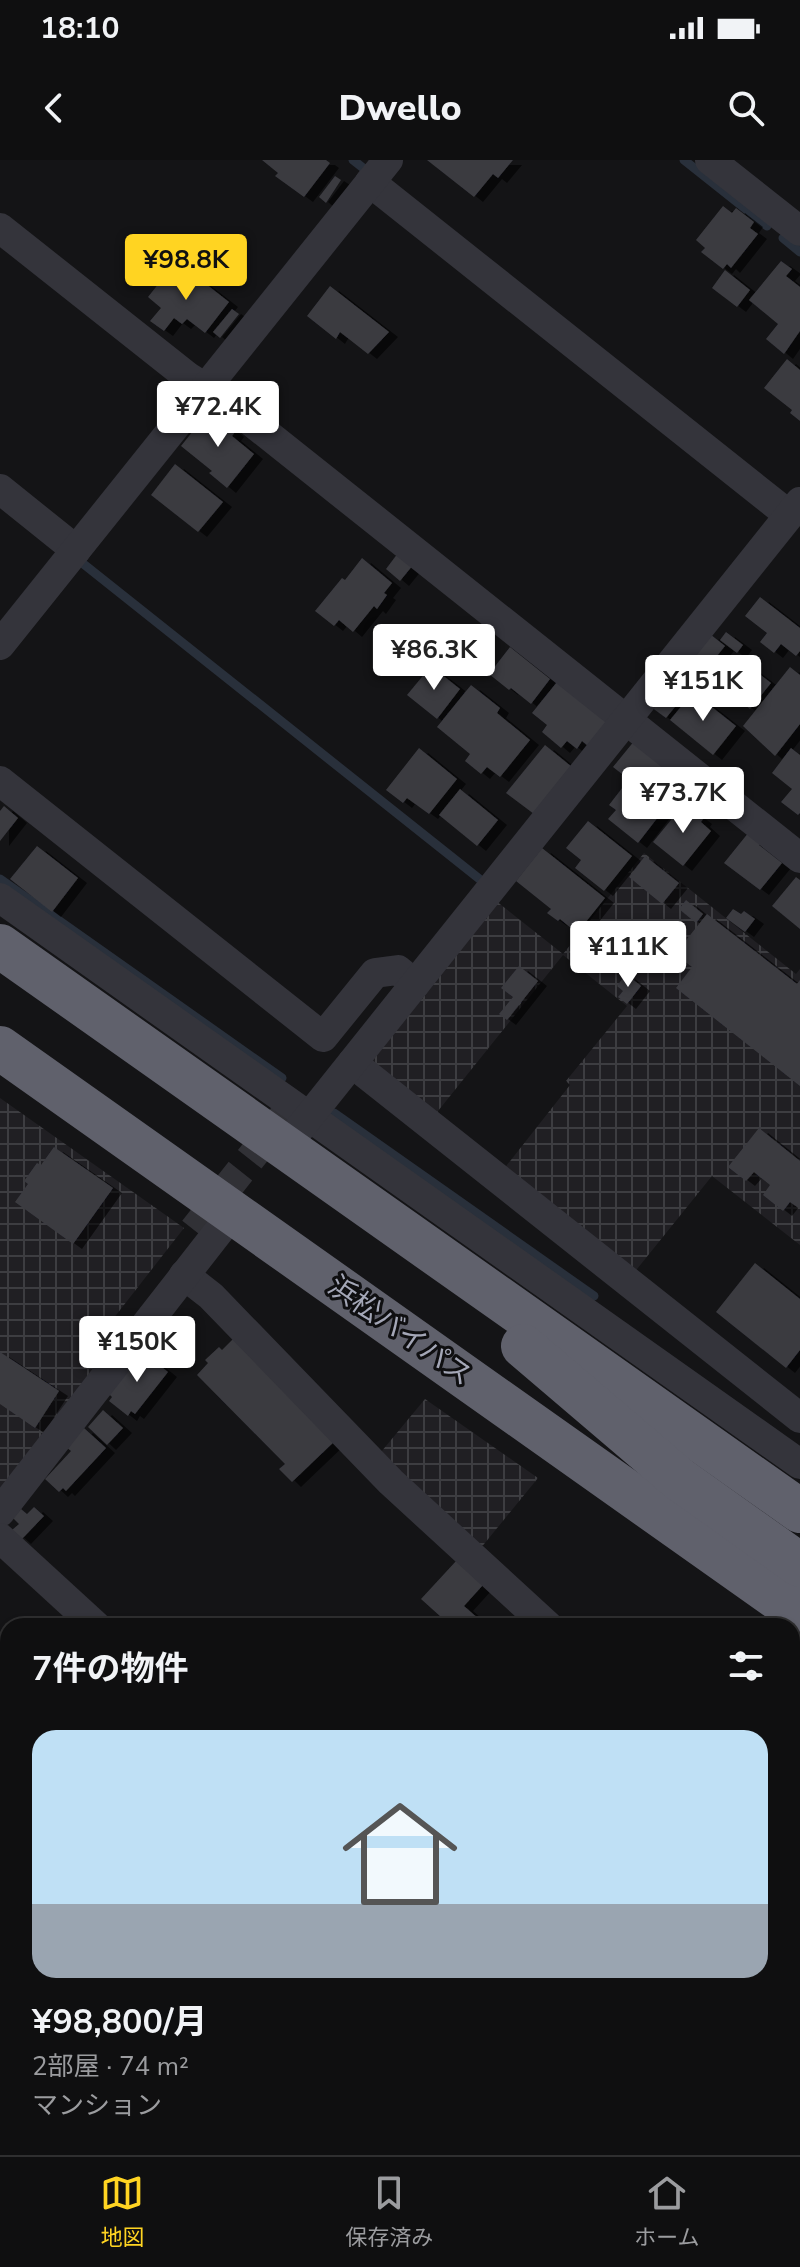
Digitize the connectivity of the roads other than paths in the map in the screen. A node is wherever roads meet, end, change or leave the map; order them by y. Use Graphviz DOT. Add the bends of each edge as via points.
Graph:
graph roads {
  1 [pos="710,160"];
  2 [pos="379,171"];
  3 [pos="0,228"];
  4 [pos="800,231"];
  5 [pos="205,388"];
  6 [pos="0,489"];
  7 [pos="794,509"];
  8 [pos="76,550"];
  9 [pos="0,645"];
  10 [pos="626,720"];
  11 [pos="0,781"];
  12 [pos="800,858"];
  13 [pos="0,898"];
  14 [pos="0,946"];
  15 [pos="408,993"];
  16 [pos="0,1048"];
  17 [pos="352,1063"];
  18 [pos="299,1119"];
  19 [pos="387,1219"];
  20 [pos="213,1221"];
  21 [pos="184,1275"];
  22 [pos="666,1312"];
  23 [pos="133,1342"];
  24 [pos="626,1364"];
  25 [pos="795,1414"];
  26 [pos="755,1456"];
  27 [pos="800,1464"];
  28 [pos="800,1511"];
  29 [pos="0,1512"];
  30 [pos="0,1538"];
  31 [pos="800,1565"];
  32 [pos="800,1614"];
  33 [pos="87,1618"];
  34 [pos="539,1618"];
  1 -- 4 [label="street"];
  2 -- 5 [label="street"];
  2 -- 7 [label="street"];
  3 -- 5 [label="street"];
  5 -- 8 [label="street"];
  5 -- 10 [label="street"];
  6 -- 8 [label="street"];
  7 -- 10 [label="street"];
  8 -- 9 [label="street"];
  10 -- 12 [label="street"];
  10 -- 15 [label="street"];
  11 -- 15 [label="street" via="323,1037 375,973 398,970"];
  13 -- 18 [label="street"];
  14 -- 18 [label="highway"];
  15 -- 17 [label="street"];
  15 -- 18 [label="street" via="385,988"];
  16 -- 20 [label="highway, 浜松バイパス"];
  17 -- 18 [label="street"];
  17 -- 22 [label="street"];
  18 -- 19 [label="highway"];
  18 -- 24 [label="street"];
  19 -- 24 [label="highway"];
  19 -- 31 [label="highway" via="502,1328 679,1479"];
  20 -- 21 [label="street"];
  20 -- 23 [label="street" via="116,1329"];
  20 -- 32 [label="highway, 浜松バイパス"];
  21 -- 23 [label="street"];
  21 -- 34 [label="street" via="211,1296 391,1482"];
  22 -- 24 [label="street"];
  22 -- 25 [label="street"];
  23 -- 29 [label="street"];
  24 -- 26 [label="highway"];
  25 -- 26 [label="street"];
  26 -- 27 [label="street"];
  26 -- 28 [label="highway"];
  30 -- 33 [label="street"];
}
